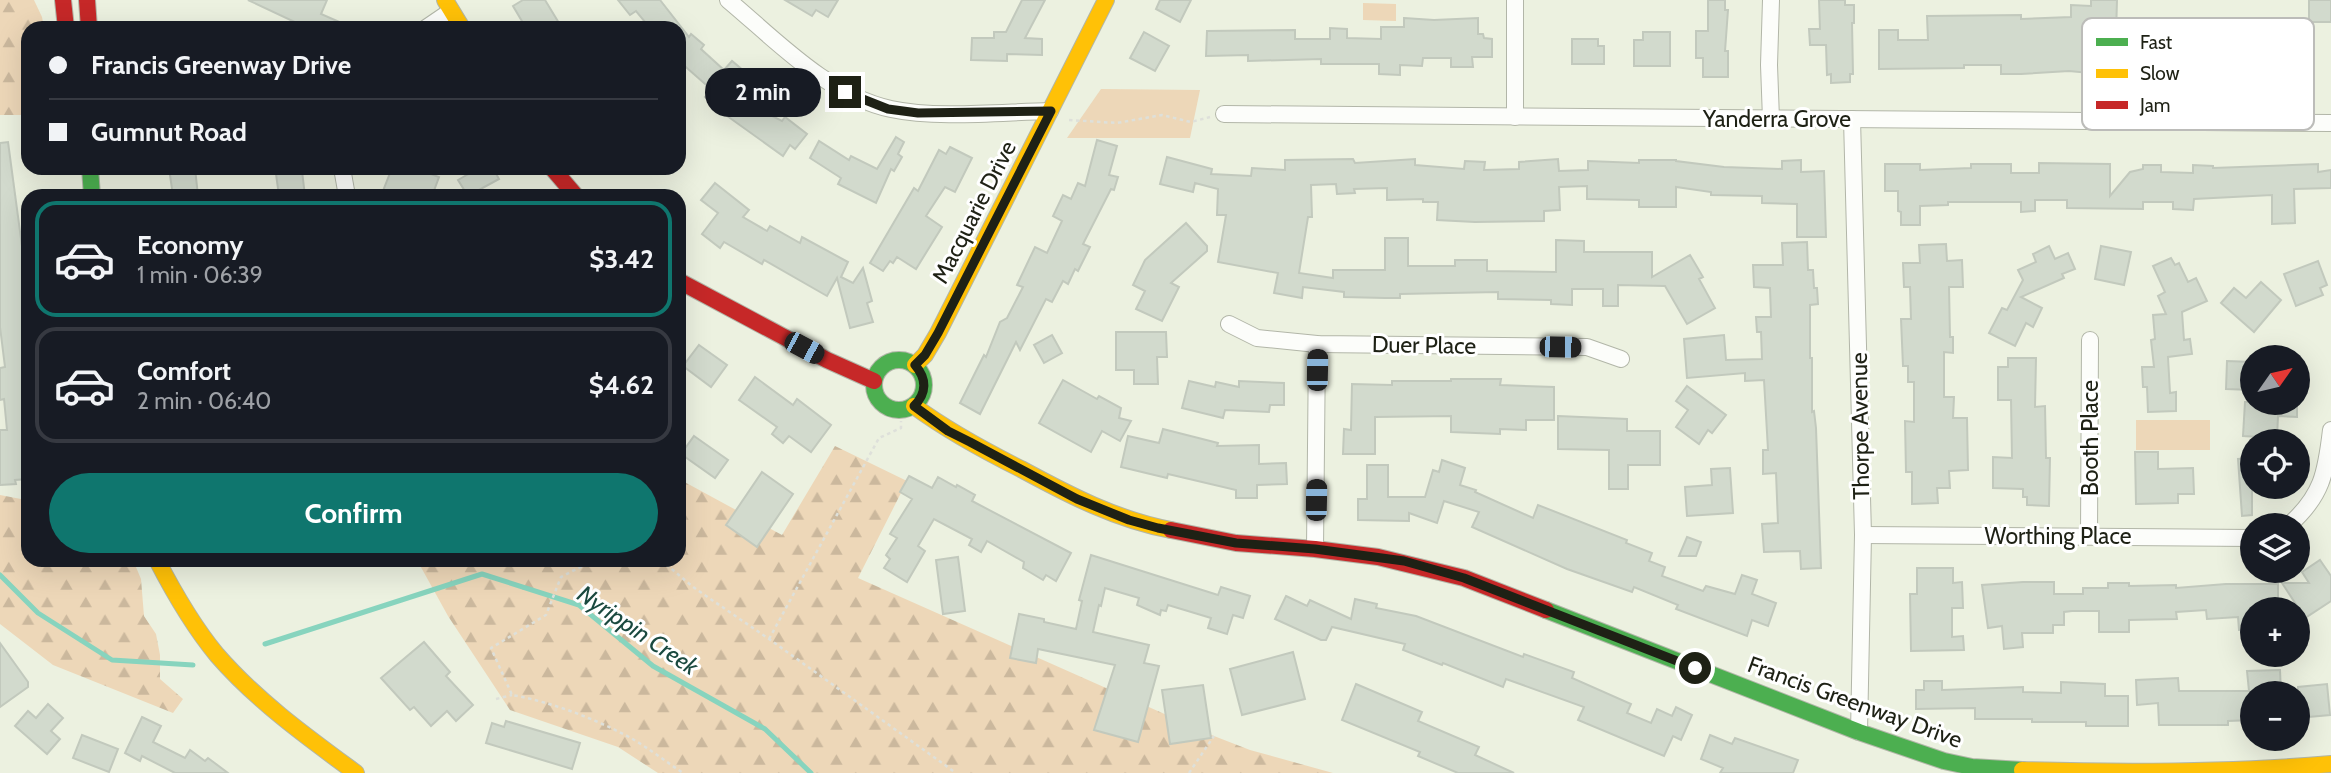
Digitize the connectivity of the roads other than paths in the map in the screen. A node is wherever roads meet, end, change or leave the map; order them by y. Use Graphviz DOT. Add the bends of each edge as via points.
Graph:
graph roads {
  1 [pos="63,0"];
  2 [pos="87,0"];
  3 [pos="728,0"];
  4 [pos="1106,0"];
  5 [pos="1515,0"];
  6 [pos="1771,0"];
  7 [pos="448,6"];
  8 [pos="65,21"];
  9 [pos="88,21"];
  10 [pos="433,21"];
  11 [pos="1224,114"];
  12 [pos="1049,115"];
  13 [pos="1515,117"];
  14 [pos="1771,119"];
  15 [pos="1852,119"];
  16 [pos="2082,120"];
  17 [pos="558,175"];
  18 [pos="570,189"];
  19 [pos="686,285"];
  20 [pos="1229,324"];
  21 [pos="2090,340"];
  22 [pos="1317,344"];
  23 [pos="1621,359"];
  24 [pos="915,365"];
  25 [pos="874,382"];
  26 [pos="914,406"];
  27 [pos="2331,430"];
  28 [pos="2303,513"];
  29 [pos="1863,536"];
  30 [pos="2089,536"];
  31 [pos="2240,538"];
  32 [pos="1315,549"];
  33 [pos="160,567"];
  34 [pos="1858,732"];
  35 [pos="2331,764"];
  36 [pos="356,773"];
  37 [pos="2080,773"];
  1 -- 8 [label="street"];
  2 -- 9 [label="street"];
  3 -- 12 [label="street" via="814,72 845,92 888,109"];
  4 -- 12 [label="street, Macquarie Drive"];
  5 -- 13 [label="street"];
  6 -- 14 [label="street"];
  7 -- 10 [label="street"];
  11 -- 13 [label="street, Yanderra Grove"];
  12 -- 24 [label="street, Macquarie Drive" via="938,333"];
  13 -- 14 [label="street, Yanderra Grove"];
  14 -- 15 [label="street, Yanderra Grove"];
  15 -- 16 [label="street, Yanderra Grove"];
  15 -- 29 [label="street, Thorpe Avenue"];
  17 -- 18 [label="street"];
  19 -- 25 [label="street"];
  20 -- 22 [label="street, Duer Place" via="1257,338"];
  21 -- 30 [label="street, Booth Place"];
  22 -- 23 [label="street, Duer Place" via="1587,347"];
  22 -- 32 [label="street"];
  24 -- 25 [label="street" via="901,360 887,363"];
  24 -- 26 [label="street" via="924,386"];
  25 -- 26 [label="street" via="877,396 887,407"];
  26 -- 32 [label="street, Francis Greenway Drive" via="948,431 1077,499 1129,520 1236,543"];
  27 -- 28 [label="street" via="2327,468 2318,492"];
  29 -- 30 [label="street, Worthing Place"];
  29 -- 34 [label="street, Thorpe Avenue"];
  30 -- 31 [label="street, Worthing Place"];
  32 -- 34 [label="street, Francis Greenway Drive" via="1404,561 1464,578"];
  33 -- 36 [label="street" via="208,643 241,681"];
  34 -- 37 [label="street, Francis Greenway Drive" via="1972,767"];
  35 -- 37 [label="street, Francis Greenway Drive" via="2270,772"];
}
